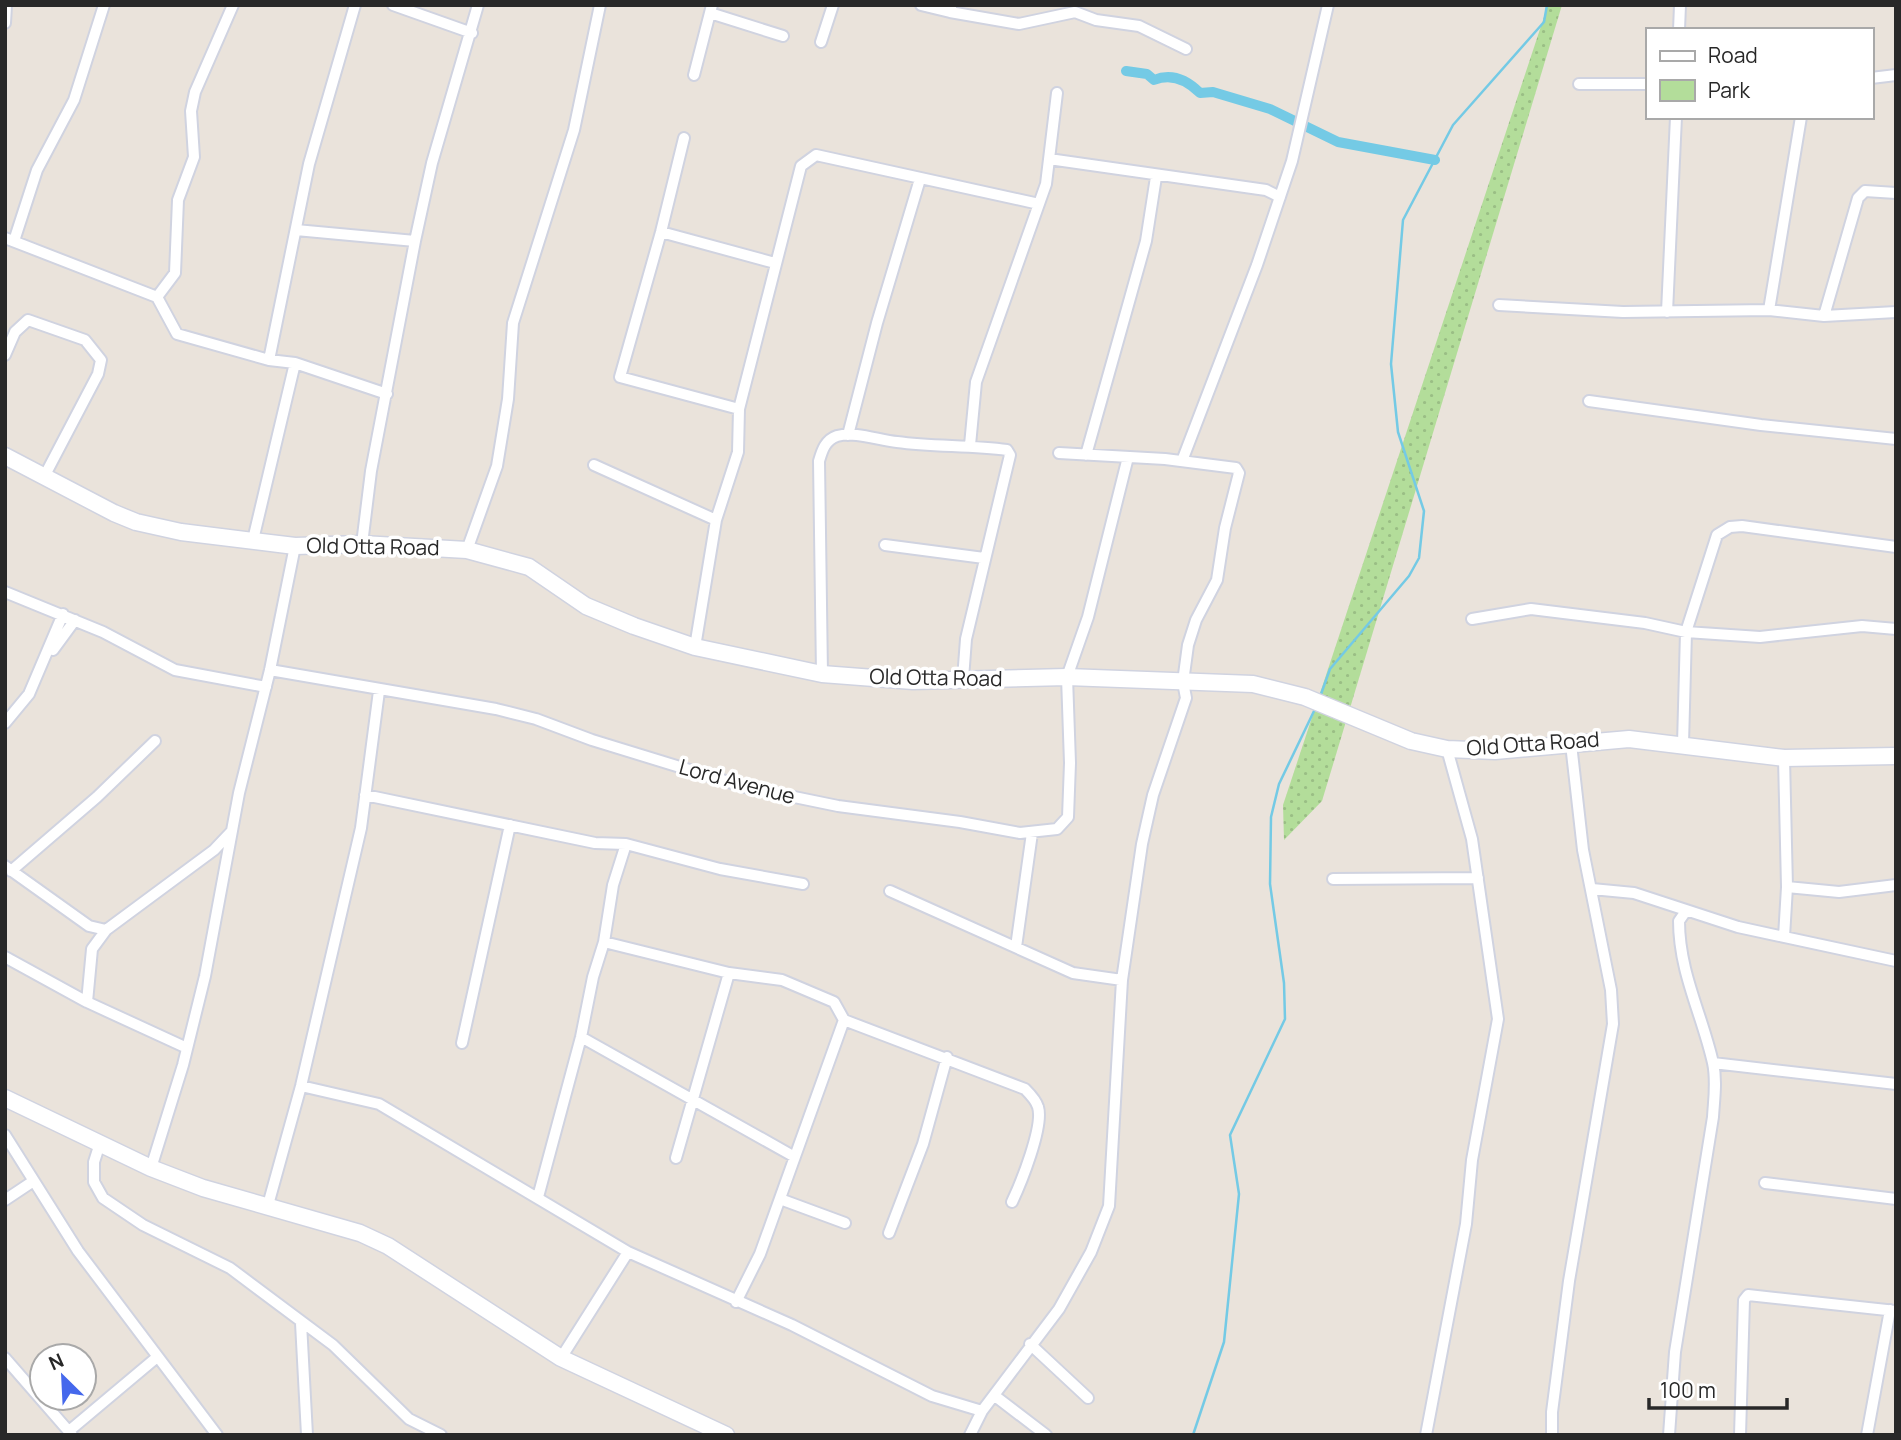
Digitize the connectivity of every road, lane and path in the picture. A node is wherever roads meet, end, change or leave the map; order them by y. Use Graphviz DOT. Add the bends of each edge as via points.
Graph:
graph roads {
  1 [pos="6,5"];
  2 [pos="104,5"];
  3 [pos="233,5"];
  4 [pos="355,5"];
  5 [pos="393,5"];
  6 [pos="478,5"];
  7 [pos="587,5"];
  8 [pos="833,5"];
  9 [pos="920,5"];
  10 [pos="1328,5"];
  11 [pos="1680,5"];
  12 [pos="600,7"];
  13 [pos="1076,8"];
  14 [pos="711,9"];
  15 [pos="951,9"];
  16 [pos="5,23"];
  17 [pos="1679,28"];
  18 [pos="472,33"];
  19 [pos="783,36"];
  20 [pos="821,42"];
  21 [pos="1186,48"];
  22 [pos="694,75"];
  23 [pos="1896,75"];
  24 [pos="1873,78"];
  25 [pos="1578,83"];
  26 [pos="1646,84"];
  27 [pos="1057,93"];
  28 [pos="1676,119"];
  29 [pos="1801,119"];
  30 [pos="684,138"];
  31 [pos="1049,159"];
  32 [pos="1156,177"];
  33 [pos="920,179"];
  34 [pos="1896,193"];
  35 [pos="1280,197"];
  36 [pos="1039,204"];
  37 [pos="296,230"];
  38 [pos="662,232"];
  39 [pos="10,240"];
  40 [pos="415,241"];
  41 [pos="775,263"];
  42 [pos="158,297"];
  43 [pos="1499,305"];
  44 [pos="1769,310"];
  45 [pos="1667,312"];
  46 [pos="1896,312"];
  47 [pos="1824,316"];
  48 [pos="5,355"];
  49 [pos="269,360"];
  50 [pos="295,363"];
  51 [pos="387,394"];
  52 [pos="1589,401"];
  53 [pos="739,409"];
  54 [pos="848,435"];
  55 [pos="1896,439"];
  56 [pos="970,445"];
  57 [pos="1059,453"];
  58 [pos="1086,455"];
  59 [pos="5,456"];
  60 [pos="1128,457"];
  61 [pos="1182,461"];
  62 [pos="594,465"];
  63 [pos="45,475"];
  64 [pos="716,520"];
  65 [pos="253,540"];
  66 [pos="362,544"];
  67 [pos="295,545"];
  68 [pos="885,545"];
  69 [pos="1896,547"];
  70 [pos="467,550"];
  71 [pos="984,558"];
  72 [pos="5,592"];
  73 [pos="63,614"];
  74 [pos="75,620"];
  75 [pos="1472,620"];
  76 [pos="1896,629"];
  77 [pos="1686,632"];
  78 [pos="695,648"];
  79 [pos="43,663"];
  80 [pos="270,670"];
  81 [pos="822,674"];
  82 [pos="1067,677"];
  83 [pos="963,679"];
  84 [pos="1183,682"];
  85 [pos="266,687"];
  86 [pos="379,691"];
  87 [pos="5,723"];
  88 [pos="155,741"];
  89 [pos="1571,744"];
  90 [pos="1683,744"];
  91 [pos="1447,748"];
  92 [pos="1896,756"];
  93 [pos="1784,758"];
  94 [pos="365,795"];
  95 [pos="510,825"];
  96 [pos="232,831"];
  97 [pos="1032,833"];
  98 [pos="626,844"];
  99 [pos="8,869"];
  100 [pos="1478,878"];
  101 [pos="1333,879"];
  102 [pos="803,884"];
  103 [pos="1896,885"];
  104 [pos="1787,887"];
  105 [pos="1592,889"];
  106 [pos="890,891"];
  107 [pos="1686,911"];
  108 [pos="89,926"];
  109 [pos="106,930"];
  110 [pos="1784,937"];
  111 [pos="604,942"];
  112 [pos="1016,947"];
  113 [pos="92,949"];
  114 [pos="5,957"];
  115 [pos="1896,961"];
  116 [pos="729,973"];
  117 [pos="1122,981"];
  118 [pos="87,1002"];
  119 [pos="844,1020"];
  120 [pos="581,1037"];
  121 [pos="462,1043"];
  122 [pos="187,1048"];
  123 [pos="947,1057"];
  124 [pos="1713,1063"];
  125 [pos="1896,1084"];
  126 [pos="301,1086"];
  127 [pos="5,1098"];
  128 [pos="694,1099"];
  129 [pos="5,1135"];
  130 [pos="100,1143"];
  131 [pos="793,1156"];
  132 [pos="676,1158"];
  133 [pos="151,1168"];
  134 [pos="32,1182"];
  135 [pos="1765,1183"];
  136 [pos="538,1197"];
  137 [pos="780,1199"];
  138 [pos="1896,1199"];
  139 [pos="5,1200"];
  140 [pos="1012,1202"];
  141 [pos="268,1205"];
  142 [pos="845,1223"];
  143 [pos="889,1233"];
  144 [pos="628,1252"];
  145 [pos="736,1302"];
  146 [pos="1893,1310"];
  147 [pos="301,1323"];
  148 [pos="1030,1344"];
  149 [pos="5,1358"];
  150 [pos="156,1358"];
  151 [pos="561,1358"];
  152 [pos="995,1396"];
  153 [pos="1087,1398"];
  154 [pos="982,1411"];
  155 [pos="71,1433"];
  156 [pos="216,1435"];
  157 [pos="307,1435"];
  158 [pos="441,1435"];
  159 [pos="726,1435"];
  160 [pos="971,1435"];
  161 [pos="1046,1435"];
  162 [pos="1426,1435"];
  163 [pos="1552,1435"];
  164 [pos="1669,1435"];
  165 [pos="1740,1435"];
  166 [pos="1867,1435"];
  1 -- 16 [label="street"];
  2 -- 39 [label="street" via="74,100 37,170"];
  3 -- 42 [label="street" via="195,92 191,111 194,157 178,200 175,273"];
  4 -- 37 [label="street" via="309,164"];
  5 -- 18 [label="street"];
  6 -- 18 [label="street"];
  7 -- 12 [label="street"];
  8 -- 20 [label="street"];
  9 -- 15 [label="street"];
  10 -- 35 [label="street"];
  11 -- 17 [label="street"];
  12 -- 70 [label="street" via="574,130 513,323 498,466"];
  13 -- 15 [label="street" via="1019,24"];
  13 -- 21 [label="street" via="1096,20 1139,26"];
  14 -- 19 [label="street"];
  14 -- 22 [label="street"];
  18 -- 40 [label="street" via="432,163"];
  23 -- 24 [label="street"];
  25 -- 26 [label="street"];
  27 -- 31 [label="street"];
  28 -- 45 [label="street"];
  29 -- 44 [label="street"];
  30 -- 38 [label="street"];
  31 -- 32 [label="street"];
  31 -- 36 [label="street"];
  32 -- 35 [label="street" via="1266,190"];
  32 -- 58 [label="street" via="1146,242"];
  33 -- 36 [label="street"];
  33 -- 41 [label="street" via="816,155 807,159 800,166"];
  33 -- 54 [label="street"];
  34 -- 47 [label="street" via="1865,191 1858,198"];
  35 -- 61 [label="street"];
  36 -- 56 [label="street" via="976,382"];
  37 -- 40 [label="street"];
  37 -- 49 [label="street"];
  38 -- 41 [label="street"];
  38 -- 53 [label="street" via="620,377"];
  39 -- 42 [label="street"];
  40 -- 51 [label="street"];
  41 -- 53 [label="street"];
  42 -- 49 [label="street" via="177,334"];
  43 -- 45 [label="street"];
  44 -- 45 [label="street"];
  44 -- 47 [label="street"];
  46 -- 47 [label="street"];
  48 -- 63 [label="street" via="15,332 28,320 85,340 101,360"];
  49 -- 50 [label="street"];
  50 -- 51 [label="street"];
  50 -- 65 [label="street"];
  51 -- 66 [label="street"];
  52 -- 55 [label="street"];
  53 -- 64 [label="street" via="738,452"];
  54 -- 56 [label="street" via="899,443"];
  54 -- 81 [label="street" via="834,437 824,445 819,461"];
  56 -- 71 [label="street" via="1007,450 1010,455"];
  57 -- 58 [label="street"];
  58 -- 60 [label="street"];
  59 -- 63 [label="street, Old Otta Road"];
  60 -- 61 [label="street"];
  60 -- 82 [label="street" via="1088,617"];
  61 -- 84 [label="street" via="1239,472 1217,580 1196,620"];
  62 -- 64 [label="street"];
  63 -- 65 [label="street, Old Otta Road" via="136,522"];
  64 -- 78 [label="street"];
  65 -- 67 [label="street, Old Otta Road"];
  66 -- 67 [label="street, Old Otta Road"];
  66 -- 70 [label="street, Old Otta Road"];
  67 -- 80 [label="street"];
  68 -- 71 [label="street"];
  69 -- 77 [label="street" via="1730,527 1717,535"];
  70 -- 78 [label="street, Old Otta Road" via="529,567 586,606"];
  71 -- 83 [label="street" via="966,639"];
  72 -- 73 [label="street"];
  73 -- 74 [label="street"];
  73 -- 79 [label="street"];
  74 -- 79 [label="street"];
  74 -- 85 [label="street" via="175,670"];
  75 -- 77 [label="street" via="1531,609"];
  76 -- 77 [label="street" via="1862,626 1760,637"];
  77 -- 90 [label="street"];
  78 -- 81 [label="street, Old Otta Road"];
  79 -- 87 [label="street" via="29,694"];
  80 -- 85 [label="street"];
  80 -- 86 [label="street, Lord Avenue"];
  81 -- 83 [label="street, Old Otta Road" via="913,681"];
  82 -- 83 [label="street, Old Otta Road"];
  82 -- 84 [label="street, Old Otta Road"];
  82 -- 97 [label="street, Lord Avenue" via="1068,817 1057,829"];
  84 -- 91 [label="street, Old Otta Road" via="1252,684 1291,692 1411,741"];
  84 -- 117 [label="street" via="1186,698 1153,795 1142,844"];
  85 -- 96 [label="street"];
  86 -- 94 [label="street"];
  86 -- 97 [label="street, Lord Avenue" via="450,700 536,719 745,787 838,806"];
  88 -- 99 [label="street" via="97,797"];
  89 -- 90 [label="street, Old Otta Road" via="1629,738"];
  89 -- 91 [label="street, Old Otta Road" via="1495,751"];
  89 -- 105 [label="street"];
  90 -- 93 [label="street, Old Otta Road"];
  91 -- 100 [label="street"];
  92 -- 93 [label="street, Old Otta Road"];
  93 -- 104 [label="street"];
  94 -- 95 [label="street"];
  94 -- 126 [label="street"];
  95 -- 98 [label="street" via="595,843"];
  95 -- 121 [label="street"];
  96 -- 109 [label="street" via="214,850"];
  96 -- 122 [label="street" via="215,933"];
  97 -- 112 [label="street"];
  98 -- 102 [label="street" via="720,869"];
  98 -- 111 [label="street" via="612,885"];
  99 -- 108 [label="street"];
  100 -- 101 [label="street"];
  100 -- 162 [label="street" via="1498,1019"];
  103 -- 104 [label="street" via="1839,892"];
  104 -- 110 [label="street"];
  105 -- 107 [label="street" via="1634,893"];
  105 -- 163 [label="street" via="1613,1024 1570,1281"];
  106 -- 112 [label="street"];
  107 -- 110 [label="street"];
  107 -- 124 [label="street" via="1679,921 1686,979"];
  108 -- 109 [label="street"];
  108 -- 113 [label="street"];
  109 -- 113 [label="street"];
  110 -- 115 [label="street"];
  111 -- 116 [label="street"];
  111 -- 120 [label="street"];
  112 -- 117 [label="street" via="1073,973"];
  113 -- 118 [label="street"];
  114 -- 118 [label="street"];
  116 -- 119 [label="street" via="782,980 834,1002"];
  116 -- 128 [label="street"];
  117 -- 148 [label="street" via="1109,1206 1091,1252 1059,1309"];
  118 -- 122 [label="street"];
  119 -- 123 [label="street"];
  119 -- 131 [label="street"];
  120 -- 128 [label="street"];
  120 -- 136 [label="street"];
  122 -- 133 [label="street"];
  123 -- 140 [label="street" via="1025,1089 1039,1108 1023,1177"];
  123 -- 143 [label="street" via="923,1144"];
  124 -- 125 [label="street"];
  124 -- 164 [label="street" via="1713,1117 1675,1352"];
  126 -- 136 [label="street" via="379,1104"];
  126 -- 141 [label="street"];
  127 -- 130 [label="street"];
  128 -- 131 [label="street"];
  128 -- 132 [label="street"];
  129 -- 134 [label="street"];
  130 -- 133 [label="street"];
  130 -- 147 [label="street" via="94,1182 103,1198 143,1225 230,1268"];
  131 -- 137 [label="street"];
  133 -- 141 [label="street"];
  134 -- 139 [label="street"];
  134 -- 150 [label="street"];
  135 -- 138 [label="street"];
  136 -- 144 [label="street"];
  137 -- 142 [label="street"];
  137 -- 145 [label="street"];
  141 -- 151 [label="street" via="388,1246"];
  144 -- 145 [label="street"];
  144 -- 151 [label="street"];
  145 -- 154 [label="street" via="878,1366 932,1396"];
  146 -- 165 [label="street" via="1748,1295 1744,1300"];
  146 -- 166 [label="street"];
  147 -- 157 [label="street"];
  147 -- 158 [label="street" via="333,1345 409,1419"];
  148 -- 152 [label="street"];
  148 -- 153 [label="street"];
  149 -- 155 [label="street"];
  150 -- 155 [label="street"];
  150 -- 156 [label="street"];
  151 -- 159 [label="street"];
  152 -- 154 [label="street"];
  152 -- 161 [label="street"];
  154 -- 160 [label="street"];
}
